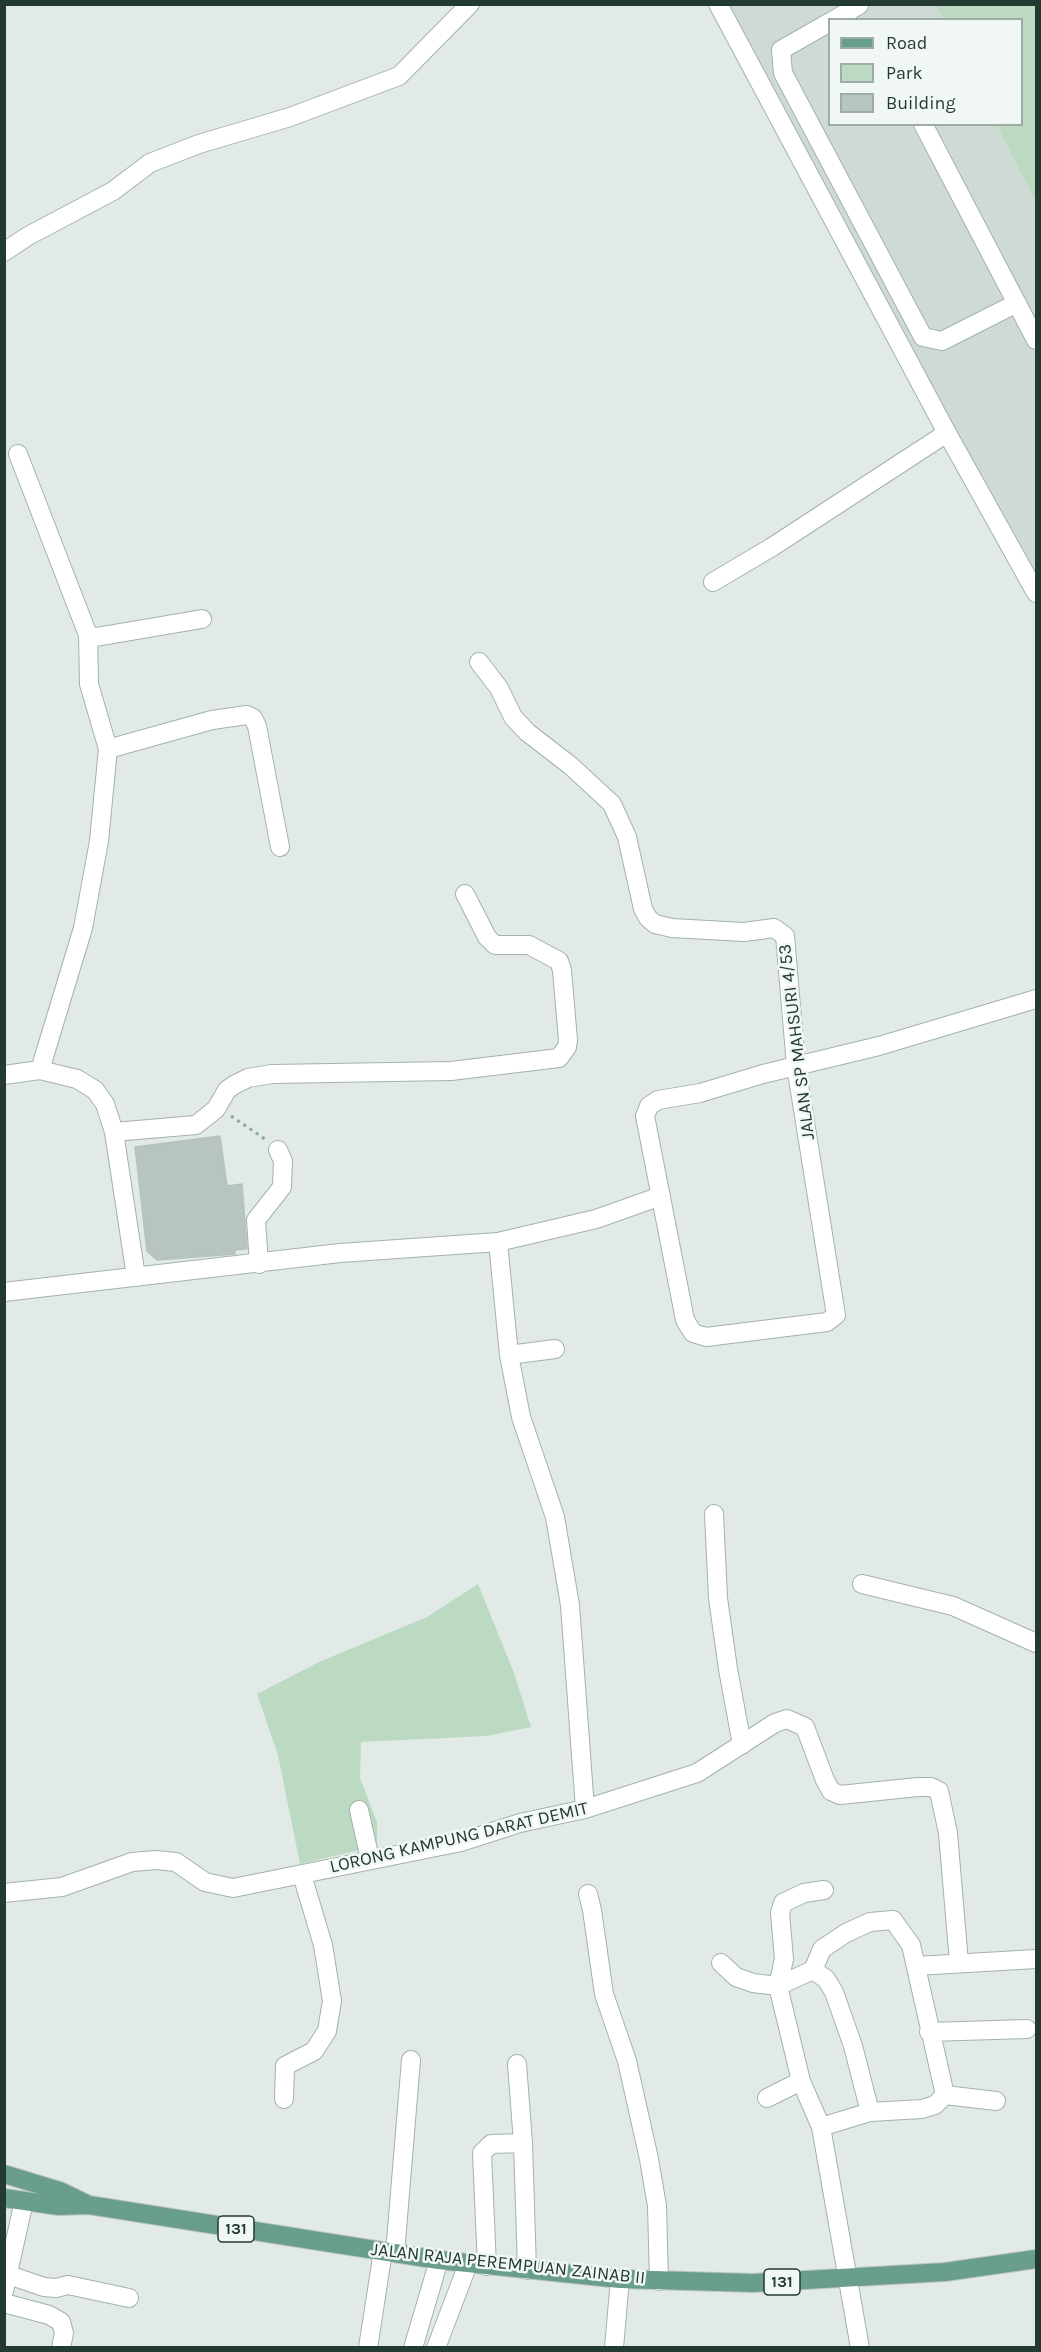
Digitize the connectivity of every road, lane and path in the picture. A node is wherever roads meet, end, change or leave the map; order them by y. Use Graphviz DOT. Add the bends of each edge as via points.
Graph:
graph roads {
  1 [pos="470,4"];
  2 [pos="718,4"];
  3 [pos="859,5"];
  4 [pos="837,18"];
  5 [pos="828,23"];
  6 [pos="924,126"];
  7 [pos="4,252"];
  8 [pos="1017,303"];
  9 [pos="1036,340"];
  10 [pos="947,433"];
  11 [pos="18,454"];
  12 [pos="713,582"];
  13 [pos="1036,593"];
  14 [pos="202,620"];
  15 [pos="88,635"];
  16 [pos="479,662"];
  17 [pos="108,749"];
  18 [pos="280,847"];
  19 [pos="465,894"];
  20 [pos="1036,999"];
  21 [pos="796,1066"];
  22 [pos="40,1070"];
  23 [pos="4,1075"];
  24 [pos="216,1109"];
  25 [pos="114,1132"];
  26 [pos="278,1150"];
  27 [pos="661,1196"];
  28 [pos="498,1242"];
  29 [pos="259,1264"];
  30 [pos="136,1277"];
  31 [pos="4,1292"];
  32 [pos="555,1349"];
  33 [pos="509,1355"];
  34 [pos="714,1514"];
  35 [pos="862,1584"];
  36 [pos="1036,1643"];
  37 [pos="742,1745"];
  38 [pos="585,1809"];
  39 [pos="359,1810"];
  40 [pos="370,1859"];
  41 [pos="302,1875"];
  42 [pos="824,1890"];
  43 [pos="4,1893"];
  44 [pos="588,1894"];
  45 [pos="1036,1959"];
  46 [pos="959,1962"];
  47 [pos="722,1963"];
  48 [pos="916,1966"];
  49 [pos="813,1970"];
  50 [pos="778,1986"];
  51 [pos="1027,2029"];
  52 [pos="929,2032"];
  53 [pos="411,2060"];
  54 [pos="517,2064"];
  55 [pos="801,2081"];
  56 [pos="945,2095"];
  57 [pos="767,2098"];
  58 [pos="284,2099"];
  59 [pos="996,2101"];
  60 [pos="870,2112"];
  61 [pos="821,2127"];
  62 [pos="524,2143"];
  63 [pos="4,2174"];
  64 [pos="25,2181"];
  65 [pos="4,2182"];
  66 [pos="4,2198"];
  67 [pos="24,2201"];
  68 [pos="89,2205"];
  69 [pos="389,2252"];
  70 [pos="1036,2259"];
  71 [pos="439,2260"];
  72 [pos="468,2264"];
  73 [pos="488,2266"];
  74 [pos="527,2270"];
  75 [pos="847,2278"];
  76 [pos="620,2279"];
  77 [pos="659,2281"];
  78 [pos="7,2283"];
  79 [pos="56,2288"];
  80 [pos="129,2298"];
  81 [pos="4,2303"];
  82 [pos="49,2315"];
  83 [pos="61,2348"];
  84 [pos="368,2348"];
  85 [pos="413,2348"];
  86 [pos="436,2348"];
  87 [pos="614,2348"];
  88 [pos="860,2348"];
  1 -- 7 [label="street" via="399,76 150,163 113,191"];
  2 -- 10 [label="street"];
  3 -- 4 [label="street"];
  5 -- 8 [label="street" via="781,50 783,73 923,337 942,341"];
  6 -- 8 [label="street"];
  8 -- 9 [label="street"];
  10 -- 12 [label="street" via="772,548"];
  10 -- 13 [label="street"];
  11 -- 15 [label="street"];
  14 -- 15 [label="street" via="96,638"];
  15 -- 17 [label="street" via="89,684"];
  16 -- 21 [label="street, JALAN SP MAHSURI 4/53" via="499,688 513,717 527,732 612,804 627,837 648,918 672,928 744,932 774,928 785,936"];
  17 -- 18 [label="street" via="212,720 247,715 253,718"];
  17 -- 22 [label="street" via="99,841 83,928"];
  19 -- 24 [label="street" via="495,945 529,945 559,961 568,1040 564,1053 552,1059 451,1071 272,1074 234,1085"];
  20 -- 21 [label="street" via="879,1046"];
  21 -- 27 [label="street" via="700,1093 658,1100 649,1106 645,1116"];
  21 -- 27 [label="street, JALAN SP MAHSURI 4/53" via="836,1311 834,1318 706,1337 693,1333 685,1320"];
  22 -- 23 [label="street"];
  22 -- 25 [label="street" via="78,1079 95,1090 105,1104"];
  24 -- 25 [label="street" via="206,1119 185,1128"];
  24 -- 26 [label="path" via="256,1131"];
  25 -- 30 [label="street"];
  26 -- 29 [label="street" via="283,1161 282,1187 256,1220"];
  27 -- 28 [label="street" via="596,1219"];
  28 -- 29 [label="street" via="340,1253"];
  28 -- 33 [label="street"];
  29 -- 30 [label="street"];
  30 -- 31 [label="street"];
  32 -- 33 [label="street"];
  33 -- 38 [label="street" via="521,1417 555,1517 568,1594"];
  34 -- 37 [label="street" via="718,1598"];
  35 -- 36 [label="street" via="952,1606"];
  37 -- 38 [label="street, LORONG KAMPUNG DARAT DEMIT" via="697,1773"];
  37 -- 46 [label="street, LORONG KAMPUNG DARAT DEMIT" via="787,1719 805,1727 831,1791 840,1795 918,1787 939,1791 948,1833"];
  38 -- 40 [label="street, LORONG KAMPUNG DARAT DEMIT" via="520,1823 461,1842"];
  39 -- 40 [label="street"];
  40 -- 41 [label="street, LORONG KAMPUNG DARAT DEMIT"];
  41 -- 43 [label="street, LORONG KAMPUNG DARAT DEMIT" via="220,1887 205,1882 176,1862 156,1860 132,1862 62,1887"];
  41 -- 58 [label="street" via="323,1945 332,2001 327,2031 314,2051 285,2066"];
  42 -- 50 [label="street" via="804,1893 783,1903 780,1913 784,1959"];
  44 -- 77 [label="street" via="604,1994 627,2061 649,2159 657,2206"];
  45 -- 46 [label="street"];
  46 -- 48 [label="street"];
  47 -- 50 [label="street" via="736,1977"];
  48 -- 49 [label="street" via="910,1945 893,1920 870,1922 846,1933 822,1949"];
  48 -- 52 [label="street"];
  49 -- 50 [label="street"];
  49 -- 60 [label="street" via="826,1978 834,1992"];
  50 -- 55 [label="street"];
  51 -- 52 [label="street"];
  52 -- 56 [label="street"];
  53 -- 69 [label="street"];
  54 -- 62 [label="street"];
  55 -- 57 [label="street"];
  55 -- 61 [label="street"];
  56 -- 59 [label="street"];
  56 -- 60 [label="street" via="935,2105 922,2109"];
  60 -- 61 [label="street"];
  61 -- 75 [label="street"];
  62 -- 73 [label="street" via="491,2144 482,2153"];
  62 -- 74 [label="street"];
  63 -- 64 [label="main road, JALAN RAJA PEREMPUAN ZAINAB II / 131"];
  64 -- 65 [label="main road"];
  64 -- 68 [label="main road, JALAN RAJA PEREMPUAN ZAINAB II / 131"];
  66 -- 67 [label="main road, JALAN RAJA PEREMPUAN ZAINAB II / 131"];
  67 -- 68 [label="main road, JALAN RAJA PEREMPUAN ZAINAB II / 131"];
  67 -- 78 [label="street"];
  68 -- 69 [label="main road, JALAN RAJA PEREMPUAN ZAINAB II / 131"];
  69 -- 71 [label="main road, JALAN RAJA PEREMPUAN ZAINAB II / 131"];
  69 -- 84 [label="street"];
  70 -- 75 [label="main road, JALAN RAJA PEREMPUAN ZAINAB II / 131" via="945,2272"];
  71 -- 72 [label="main road, JALAN RAJA PEREMPUAN ZAINAB II / 131"];
  71 -- 85 [label="street"];
  72 -- 73 [label="main road, JALAN RAJA PEREMPUAN ZAINAB II / 131"];
  72 -- 86 [label="street"];
  73 -- 74 [label="main road, JALAN RAJA PEREMPUAN ZAINAB II / 131"];
  74 -- 76 [label="main road, JALAN RAJA PEREMPUAN ZAINAB II / 131"];
  75 -- 77 [label="main road, JALAN RAJA PEREMPUAN ZAINAB II / 131" via="753,2283"];
  75 -- 88 [label="street"];
  76 -- 77 [label="main road, JALAN RAJA PEREMPUAN ZAINAB II / 131"];
  76 -- 87 [label="street"];
  78 -- 79 [label="street"];
  79 -- 80 [label="street" via="68,2285"];
  79 -- 82 [label="street"];
  81 -- 82 [label="street"];
  82 -- 83 [label="street" via="61,2322"];
}
